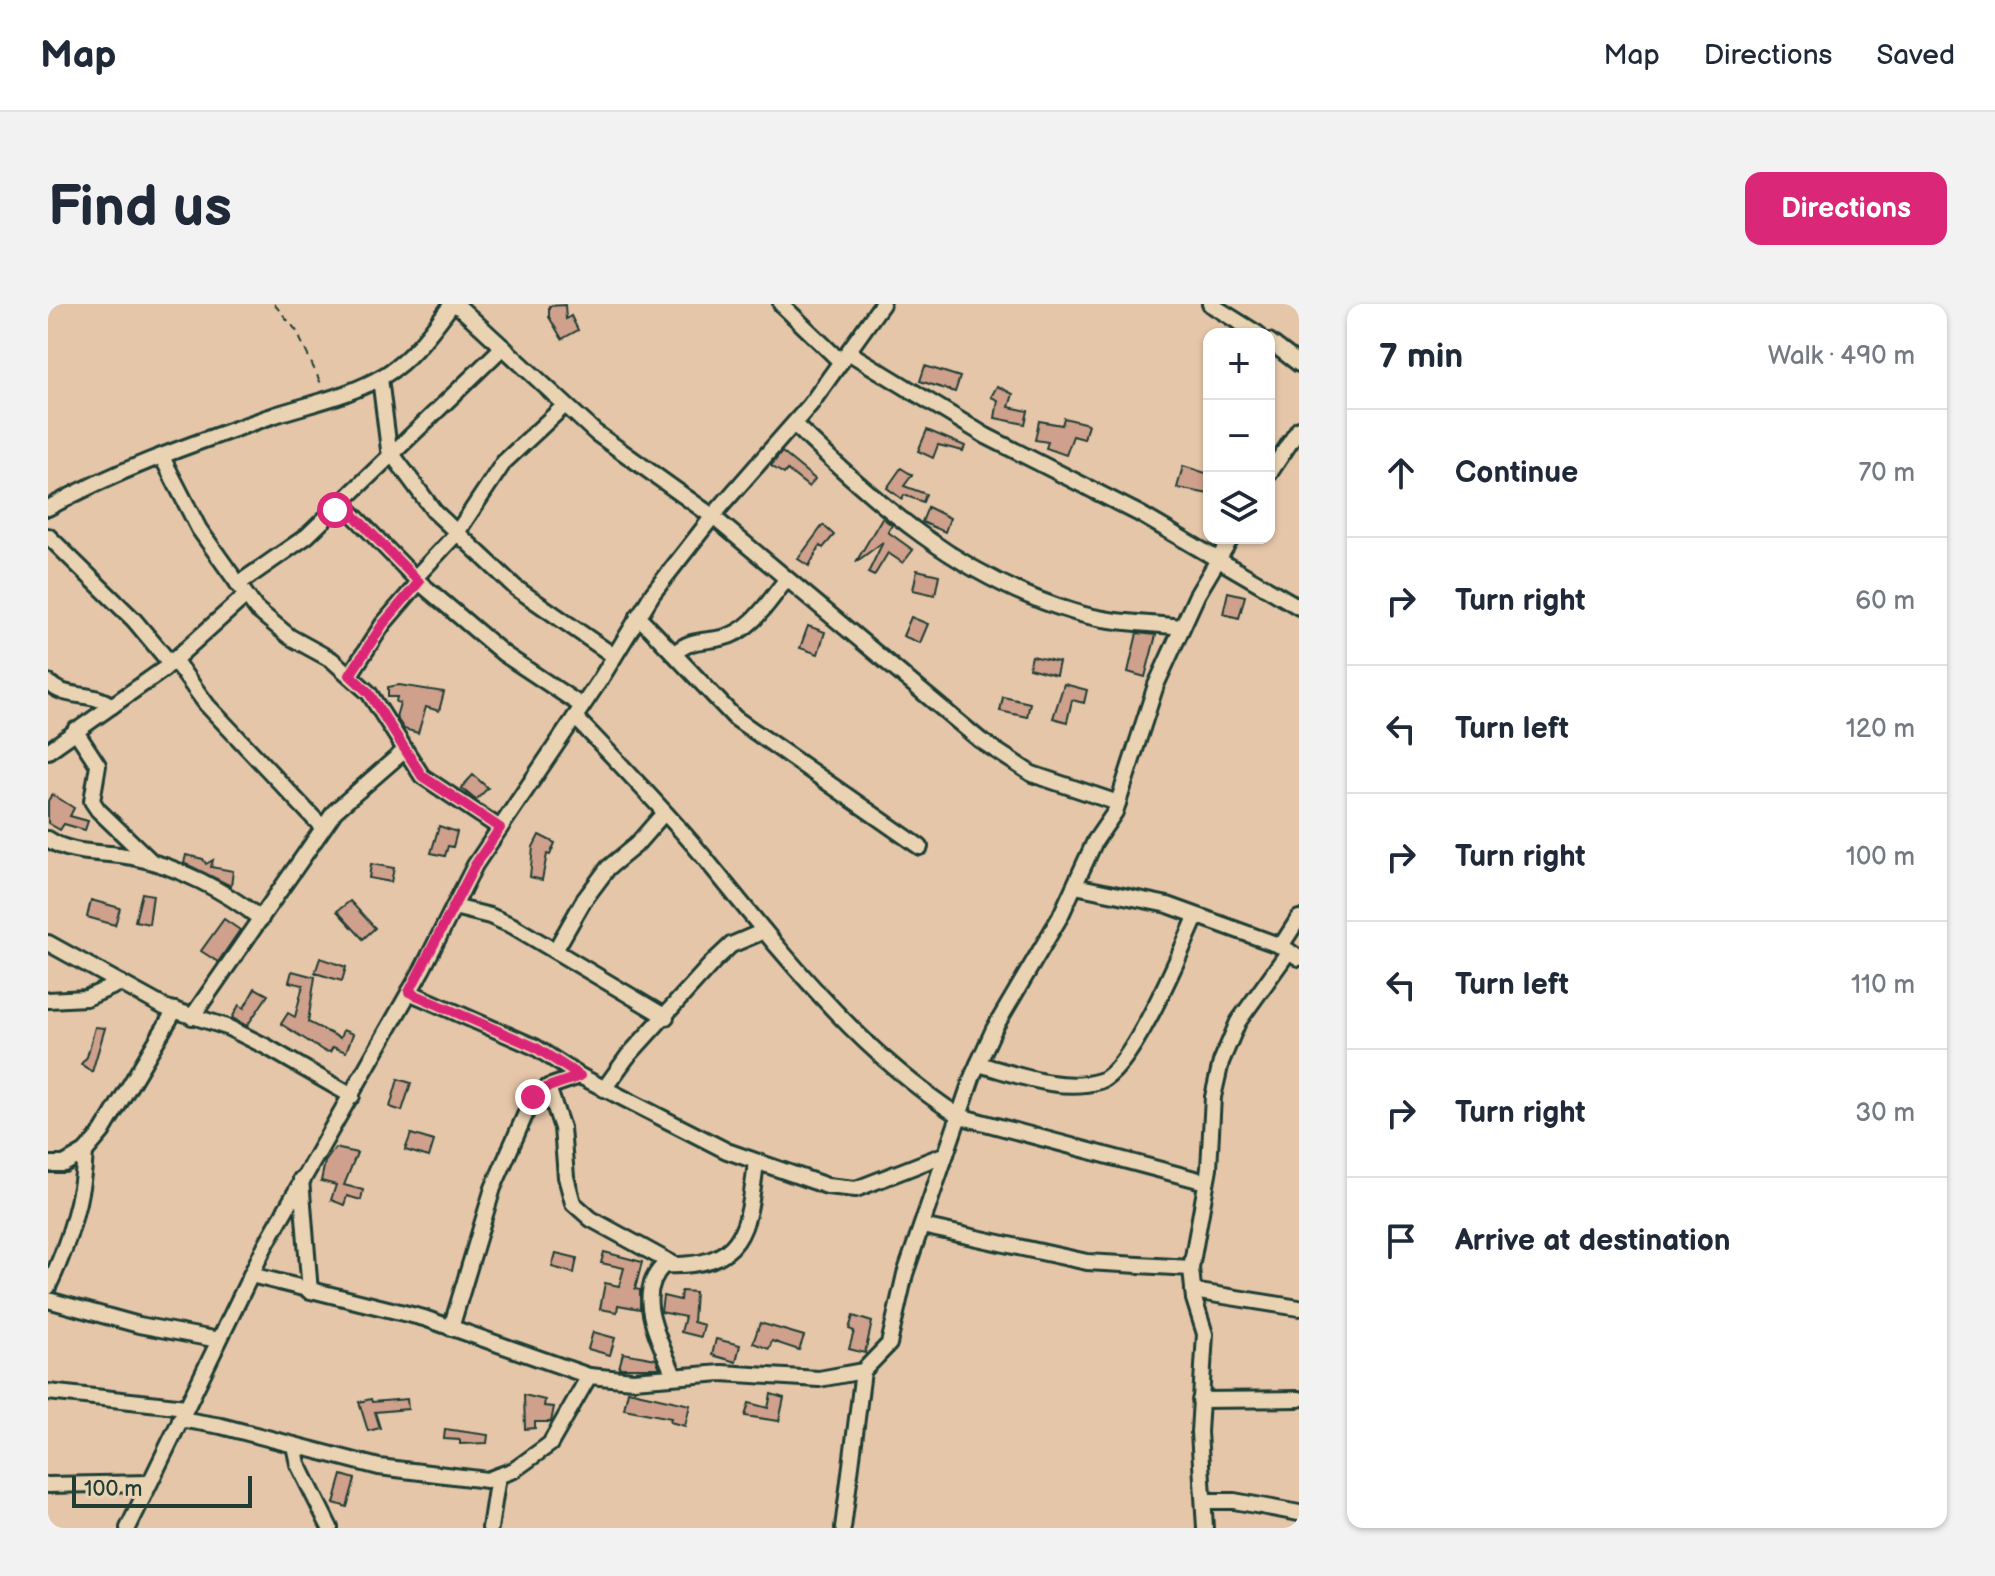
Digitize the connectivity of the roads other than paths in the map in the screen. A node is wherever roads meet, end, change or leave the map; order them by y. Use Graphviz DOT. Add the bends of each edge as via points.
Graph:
graph roads {
  1 [pos="454,304"];
  2 [pos="781,304"];
  3 [pos="882,304"];
  4 [pos="1210,304"];
  5 [pos="1248,328"];
  6 [pos="1275,346"];
  7 [pos="503,347"];
  8 [pos="845,357"];
  9 [pos="1299,364"];
  10 [pos="380,378"];
  11 [pos="565,405"];
  12 [pos="794,424"];
  13 [pos="1299,430"];
  14 [pos="392,453"];
  15 [pos="162,457"];
  16 [pos="1270,472"];
  17 [pos="342,503"];
  18 [pos="48,508"];
  19 [pos="712,516"];
  20 [pos="456,534"];
  21 [pos="48,536"];
  22 [pos="1227,544"];
  23 [pos="1219,558"];
  24 [pos="417,580"];
  25 [pos="786,580"];
  26 [pos="242,590"];
  27 [pos="1299,607"];
  28 [pos="638,616"];
  29 [pos="1182,627"];
  30 [pos="675,653"];
  31 [pos="614,656"];
  32 [pos="172,661"];
  33 [pos="350,675"];
  34 [pos="48,682"];
  35 [pos="112,706"];
  36 [pos="578,712"];
  37 [pos="75,730"];
  38 [pos="48,751"];
  39 [pos="404,751"];
  40 [pos="1118,803"];
  41 [pos="664,813"];
  42 [pos="323,828"];
  43 [pos="500,828"];
  44 [pos="48,839"];
  45 [pos="920,847"];
  46 [pos="153,863"];
  47 [pos="1075,886"];
  48 [pos="454,907"];
  49 [pos="1196,917"];
  50 [pos="1299,918"];
  51 [pos="261,919"];
  52 [pos="764,931"];
  53 [pos="48,943"];
  54 [pos="556,949"];
  55 [pos="1290,951"];
  56 [pos="121,983"];
  57 [pos="409,992"];
  58 [pos="48,1000"];
  59 [pos="175,1010"];
  60 [pos="192,1017"];
  61 [pos="666,1017"];
  62 [pos="978,1064"];
  63 [pos="580,1076"];
  64 [pos="548,1087"];
  65 [pos="604,1089"];
  66 [pos="352,1096"];
  67 [pos="959,1116"];
  68 [pos="85,1152"];
  69 [pos="946,1154"];
  70 [pos="756,1162"];
  71 [pos="48,1164"];
  72 [pos="301,1179"];
  73 [pos="1206,1182"];
  74 [pos="922,1226"];
  75 [pos="675,1265"];
  76 [pos="1191,1268"];
  77 [pos="251,1275"];
  78 [pos="48,1287"];
  79 [pos="1193,1291"];
  80 [pos="310,1292"];
  81 [pos="48,1300"];
  82 [pos="1299,1308"];
  83 [pos="451,1328"];
  84 [pos="219,1340"];
  85 [pos="863,1371"];
  86 [pos="589,1376"];
  87 [pos="674,1376"];
  88 [pos="48,1392"];
  89 [pos="1299,1399"];
  90 [pos="1200,1400"];
  91 [pos="183,1413"];
  92 [pos="294,1445"];
  93 [pos="498,1476"];
  94 [pos="149,1483"];
  95 [pos="48,1485"];
  96 [pos="1204,1501"];
  97 [pos="1299,1513"];
  98 [pos="128,1528"];
  99 [pos="330,1528"];
  100 [pos="490,1528"];
  101 [pos="843,1528"];
  102 [pos="1205,1528"];
  1 -- 7 [label="street"];
  1 -- 10 [label="street"];
  2 -- 8 [label="street"];
  3 -- 8 [label="street"];
  4 -- 5 [label="street"];
  6 -- 9 [label="street"];
  7 -- 11 [label="street"];
  7 -- 14 [label="street"];
  8 -- 12 [label="street"];
  8 -- 23 [label="street"];
  10 -- 14 [label="street"];
  10 -- 15 [label="street"];
  11 -- 19 [label="street"];
  11 -- 20 [label="street" via="504,462"];
  12 -- 19 [label="street"];
  12 -- 29 [label="street" via="903,525 996,581 1075,613"];
  13 -- 16 [label="street"];
  14 -- 17 [label="street"];
  14 -- 20 [label="street"];
  15 -- 18 [label="street"];
  15 -- 26 [label="street" via="199,529"];
  17 -- 24 [label="street"];
  17 -- 26 [label="street"];
  19 -- 25 [label="street"];
  19 -- 28 [label="street"];
  20 -- 24 [label="street"];
  20 -- 31 [label="street" via="516,588"];
  21 -- 32 [label="street"];
  22 -- 23 [label="street"];
  23 -- 27 [label="street"];
  23 -- 29 [label="street"];
  24 -- 33 [label="street"];
  24 -- 36 [label="street"];
  25 -- 30 [label="street" via="751,623 722,638 689,643"];
  25 -- 40 [label="street" via="980,740 1032,774"];
  26 -- 32 [label="street"];
  26 -- 33 [label="street" via="290,637"];
  28 -- 30 [label="street"];
  28 -- 31 [label="street"];
  29 -- 40 [label="street" via="1143,718"];
  30 -- 45 [label="street" via="735,718"];
  31 -- 36 [label="street"];
  32 -- 35 [label="street"];
  32 -- 42 [label="street"];
  33 -- 39 [label="street" via="369,693"];
  34 -- 35 [label="street" via="59,693 97,698"];
  35 -- 37 [label="street"];
  36 -- 41 [label="street"];
  36 -- 43 [label="street"];
  37 -- 38 [label="street"];
  37 -- 46 [label="street" via="98,765 92,801"];
  39 -- 42 [label="street" via="335,811"];
  39 -- 43 [label="street" via="422,776"];
  40 -- 47 [label="street"];
  41 -- 52 [label="street"];
  41 -- 54 [label="street" via="608,868"];
  42 -- 51 [label="street"];
  43 -- 48 [label="street"];
  44 -- 46 [label="street" via="59,847"];
  46 -- 51 [label="street" via="190,876"];
  47 -- 49 [label="street" via="1168,905"];
  47 -- 62 [label="street"];
  48 -- 54 [label="street" via="490,916"];
  48 -- 57 [label="street"];
  49 -- 55 [label="street"];
  49 -- 62 [label="street" via="1164,990 1118,1069 1104,1080 1057,1083"];
  50 -- 55 [label="street"];
  51 -- 60 [label="street"];
  52 -- 61 [label="street" via="731,945"];
  52 -- 67 [label="street" via="831,1010 892,1068"];
  53 -- 56 [label="street"];
  54 -- 61 [label="street"];
  55 -- 73 [label="street" via="1238,1022 1221,1062"];
  56 -- 58 [label="street" via="86,998"];
  56 -- 59 [label="street"];
  57 -- 63 [label="street" via="535,1047"];
  57 -- 66 [label="street"];
  59 -- 60 [label="street"];
  59 -- 68 [label="street"];
  60 -- 66 [label="street" via="227,1027"];
  61 -- 65 [label="street"];
  62 -- 67 [label="street"];
  63 -- 64 [label="street"];
  63 -- 65 [label="street"];
  64 -- 75 [label="street" via="562,1128 573,1203 591,1219"];
  64 -- 83 [label="street" via="533,1097 510,1144"];
  65 -- 70 [label="street"];
  66 -- 72 [label="street"];
  67 -- 69 [label="street"];
  67 -- 73 [label="street"];
  68 -- 71 [label="street" via="64,1164"];
  68 -- 78 [label="street" via="78,1200"];
  69 -- 70 [label="street" via="856,1189 827,1186"];
  69 -- 74 [label="street"];
  70 -- 75 [label="street" via="744,1232 711,1263"];
  72 -- 77 [label="street"];
  72 -- 80 [label="street"];
  73 -- 76 [label="street"];
  74 -- 76 [label="street" via="1087,1262"];
  74 -- 85 [label="street" via="889,1344"];
  75 -- 87 [label="street" via="656,1272 648,1298"];
  76 -- 79 [label="street"];
  77 -- 80 [label="street"];
  77 -- 84 [label="street"];
  79 -- 82 [label="street"];
  79 -- 90 [label="street" via="1205,1334"];
  80 -- 83 [label="street"];
  81 -- 84 [label="street"];
  83 -- 86 [label="street"];
  84 -- 91 [label="street"];
  85 -- 87 [label="street" via="819,1379"];
  85 -- 101 [label="street"];
  86 -- 87 [label="street"];
  86 -- 93 [label="street" via="550,1444"];
  88 -- 91 [label="street"];
  89 -- 90 [label="street"];
  90 -- 96 [label="street"];
  91 -- 92 [label="street"];
  91 -- 94 [label="street"];
  92 -- 93 [label="street" via="379,1467 487,1480"];
  92 -- 99 [label="street"];
  93 -- 100 [label="street"];
  94 -- 95 [label="street"];
  94 -- 98 [label="street"];
  96 -- 97 [label="street"];
  96 -- 102 [label="street"];
}
